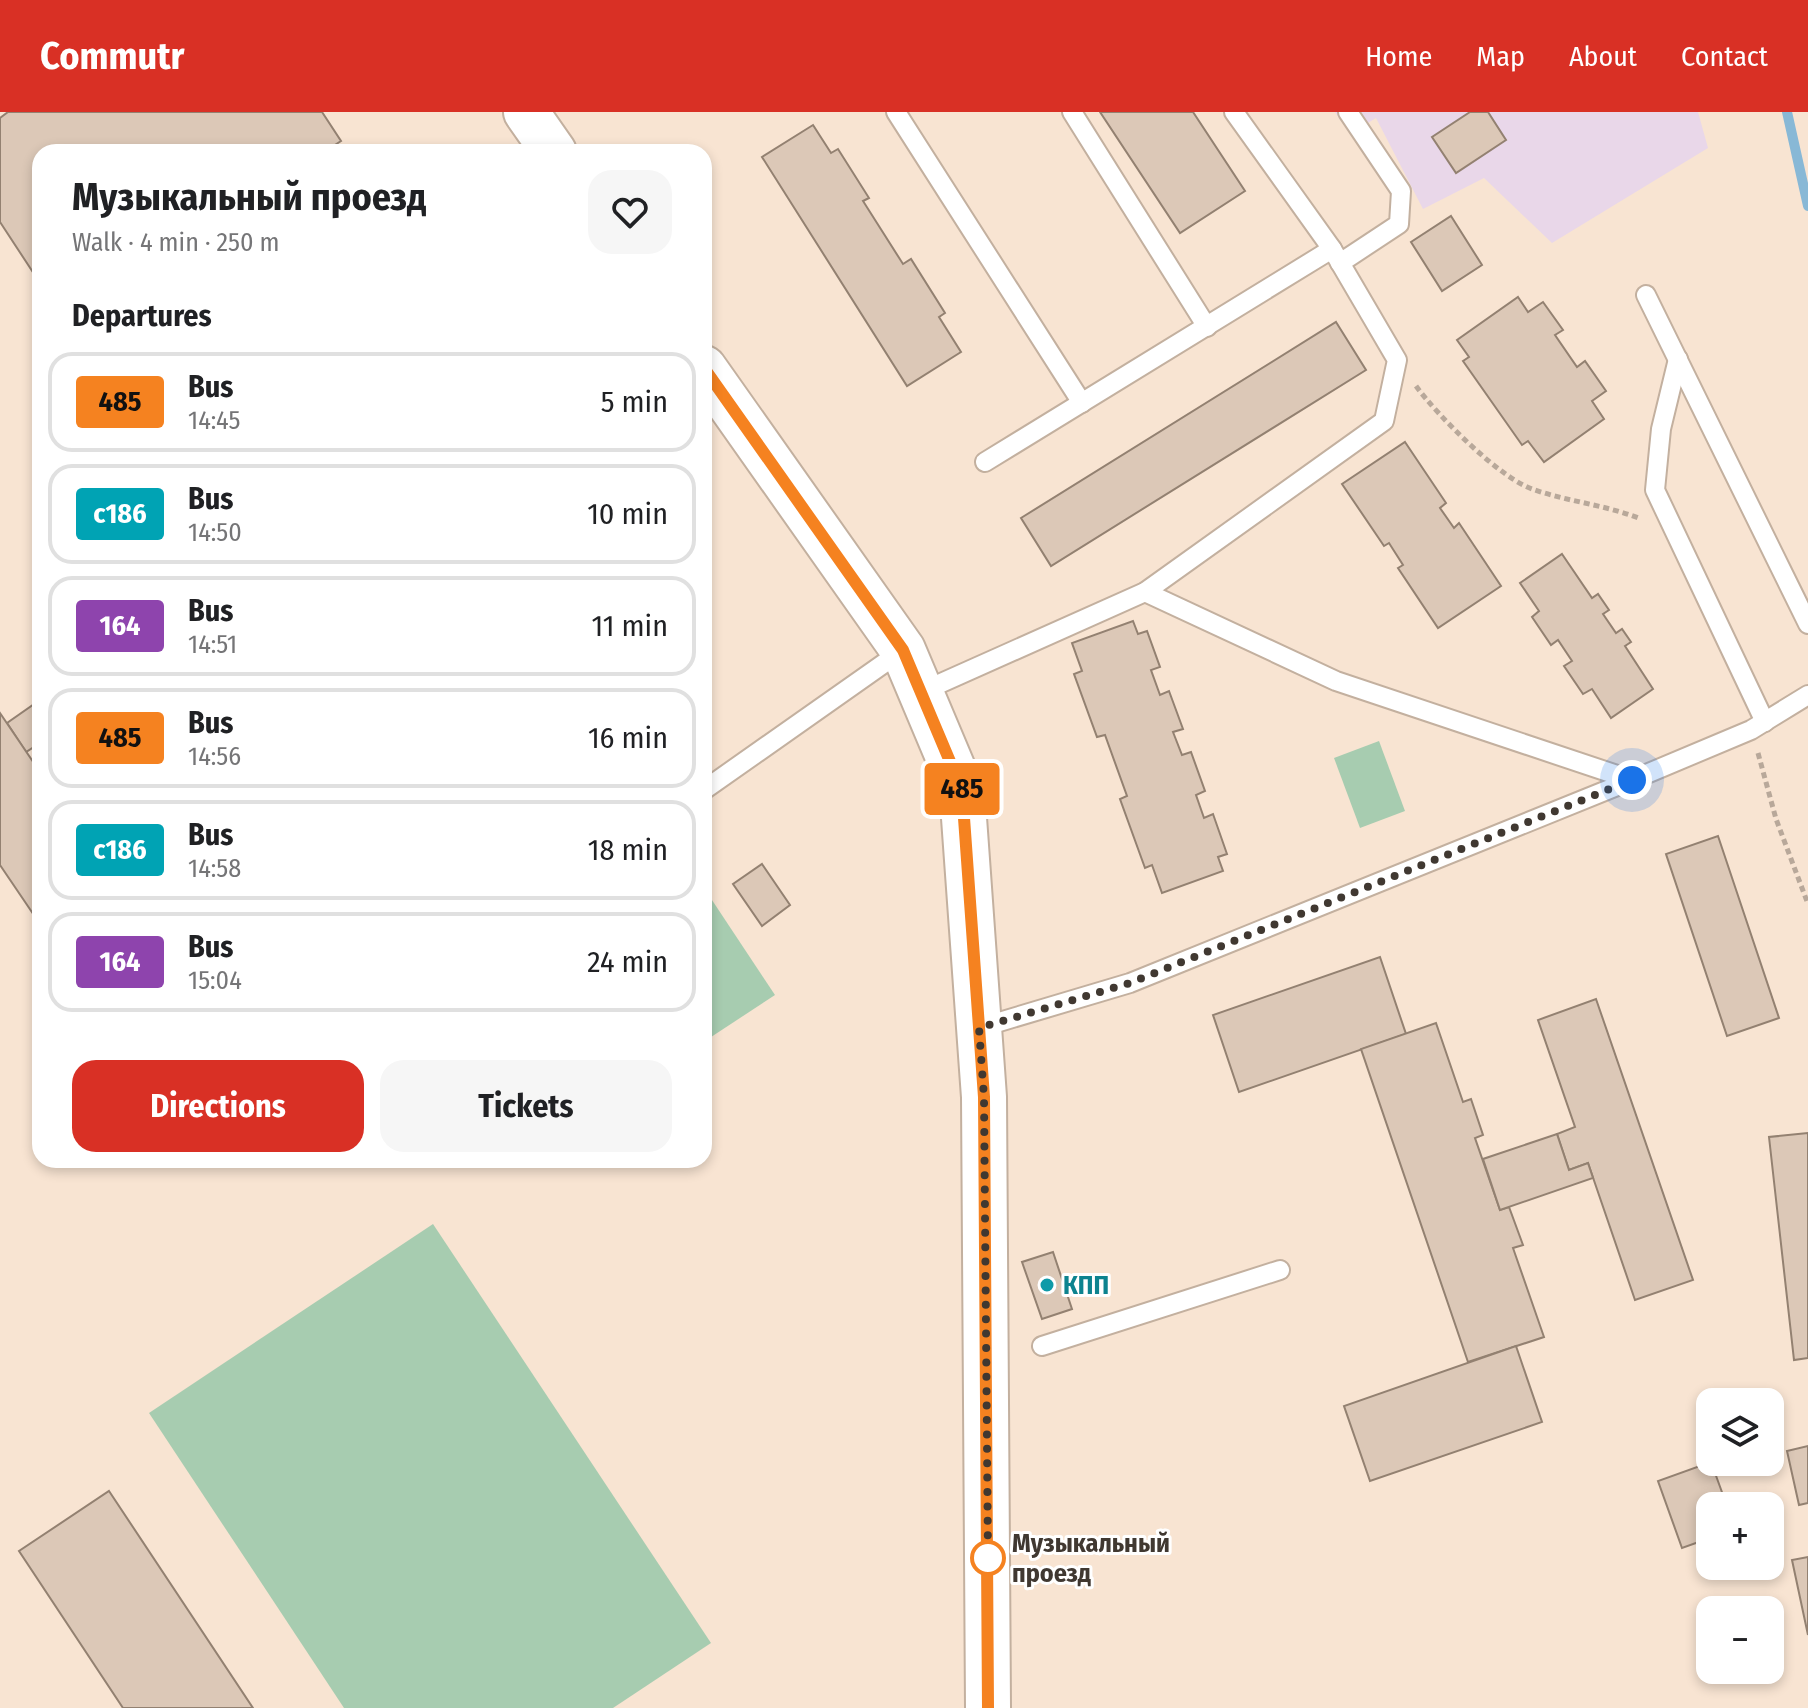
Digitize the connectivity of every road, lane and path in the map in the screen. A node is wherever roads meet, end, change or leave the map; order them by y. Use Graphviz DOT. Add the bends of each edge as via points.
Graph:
graph roads {
  1 [pos="526,112"];
  2 [pos="896,112"];
  3 [pos="1072,112"];
  4 [pos="1234,112"];
  5 [pos="1348,112"];
  6 [pos="548,144"];
  7 [pos="1336,256"];
  8 [pos="1646,295"];
  9 [pos="1207,327"];
  10 [pos="1678,359"];
  11 [pos="1397,360"];
  12 [pos="712,379"];
  13 [pos="1082,403"];
  14 [pos="985,462"];
  15 [pos="1675,533"];
  16 [pos="1145,592"];
  17 [pos="1808,624"];
  18 [pos="903,650"];
  19 [pos="921,692"];
  20 [pos="1808,695"];
  21 [pos="1758,726"];
  22 [pos="1632,780"];
  23 [pos="712,784"];
  24 [pos="1808,904"];
  25 [pos="979,1028"];
  26 [pos="1280,1270"];
  27 [pos="1042,1346"];
  28 [pos="988,1708"];
  1 -- 6 [label="street"];
  2 -- 13 [label="lane"];
  3 -- 9 [label="lane"];
  4 -- 7 [label="lane"];
  5 -- 7 [label="lane" via="1401,191 1399,224"];
  7 -- 9 [label="lane"];
  7 -- 11 [label="lane"];
  8 -- 10 [label="lane"];
  9 -- 13 [label="lane"];
  10 -- 15 [label="lane" via="1661,429 1655,490"];
  10 -- 17 [label="lane"];
  11 -- 15 [label="path" via="1424,397 1494,465 1532,490 1616,509"];
  11 -- 16 [label="lane" via="1384,421"];
  12 -- 18 [label="street"];
  13 -- 14 [label="lane"];
  15 -- 21 [label="lane"];
  16 -- 19 [label="lane"];
  16 -- 22 [label="lane" via="1336,681"];
  18 -- 19 [label="street"];
  18 -- 23 [label="lane"];
  19 -- 25 [label="street" via="962,790"];
  20 -- 21 [label="lane"];
  21 -- 22 [label="lane"];
  21 -- 24 [label="path" via="1776,819"];
  22 -- 25 [label="lane" via="1130,983"];
  25 -- 28 [label="street" via="984,1097"];
  26 -- 27 [label="lane"];
}
